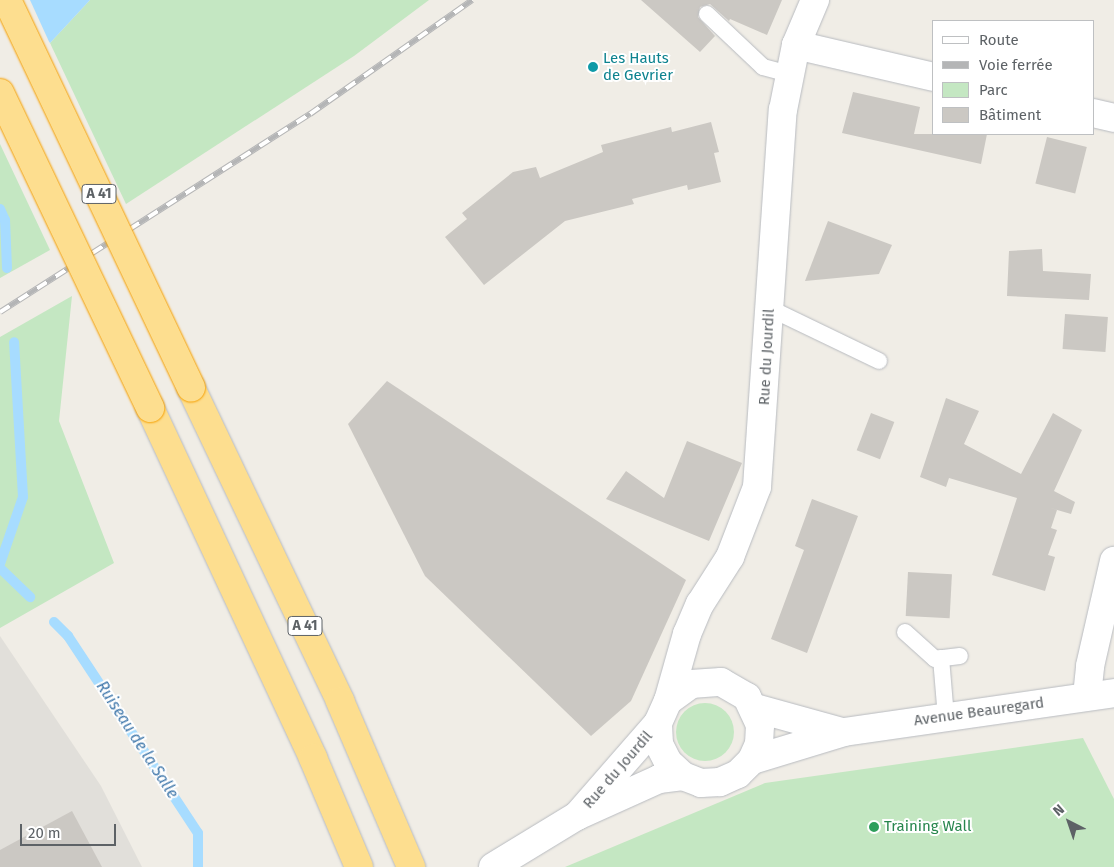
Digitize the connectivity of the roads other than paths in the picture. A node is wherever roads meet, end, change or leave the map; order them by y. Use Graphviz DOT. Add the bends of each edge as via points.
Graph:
graph roads {
  1 [pos="7,0"];
  2 [pos="815,0"];
  3 [pos="707,14"];
  4 [pos="796,45"];
  5 [pos="790,74"];
  6 [pos="932,77"];
  7 [pos="0,93"];
  8 [pos="1094,113"];
  9 [pos="1114,118"];
  10 [pos="769,308"];
  11 [pos="879,361"];
  12 [pos="1114,561"];
  13 [pos="905,632"];
  14 [pos="960,656"];
  15 [pos="941,658"];
  16 [pos="1114,693"];
  17 [pos="1087,696"];
  18 [pos="755,708"];
  19 [pos="663,712"];
  20 [pos="946,717"];
  21 [pos="844,732"];
  22 [pos="752,760"];
  23 [pos="683,776"];
  24 [pos="577,816"];
  25 [pos="496,866"];
  26 [pos="359,867"];
  27 [pos="411,867"];
  1 -- 27 [label="highway, A 41, bridge" via="340,701"];
  2 -- 4 [label="street, Rue du Jourdil"];
  3 -- 5 [label="lane" via="763,67"];
  4 -- 5 [label="street, Rue du Jourdil"];
  4 -- 6 [label="street"];
  5 -- 10 [label="street, Rue du Jourdil" via="778,152"];
  7 -- 26 [label="highway, bridge" via="313,758"];
  8 -- 9 [label="street"];
  10 -- 11 [label="lane"];
  10 -- 19 [label="street, Rue du Jourdil" via="757,487 730,557 700,604 687,634"];
  12 -- 17 [label="street" via="1090,666"];
  13 -- 15 [label="lane" via="935,659"];
  14 -- 15 [label="lane"];
  15 -- 20 [label="lane"];
  16 -- 17 [label="street, Avenue Beauregard"];
  17 -- 20 [label="street, Avenue Beauregard"];
  18 -- 19 [label="street" via="736,688 721,682 691,684"];
  18 -- 21 [label="street, Avenue Beauregard"];
  18 -- 22 [label="street" via="760,725 759,744"];
  19 -- 23 [label="street" via="659,744 668,762"];
  19 -- 24 [label="street, Rue du Jourdil"];
  20 -- 21 [label="street, Avenue Beauregard"];
  21 -- 22 [label="street, Avenue Beauregard"];
  22 -- 23 [label="street" via="738,774 720,782 701,783"];
  23 -- 24 [label="street, Rue du Jourdil" via="659,779"];
  24 -- 25 [label="street, Rue du Jourdil"];
}
